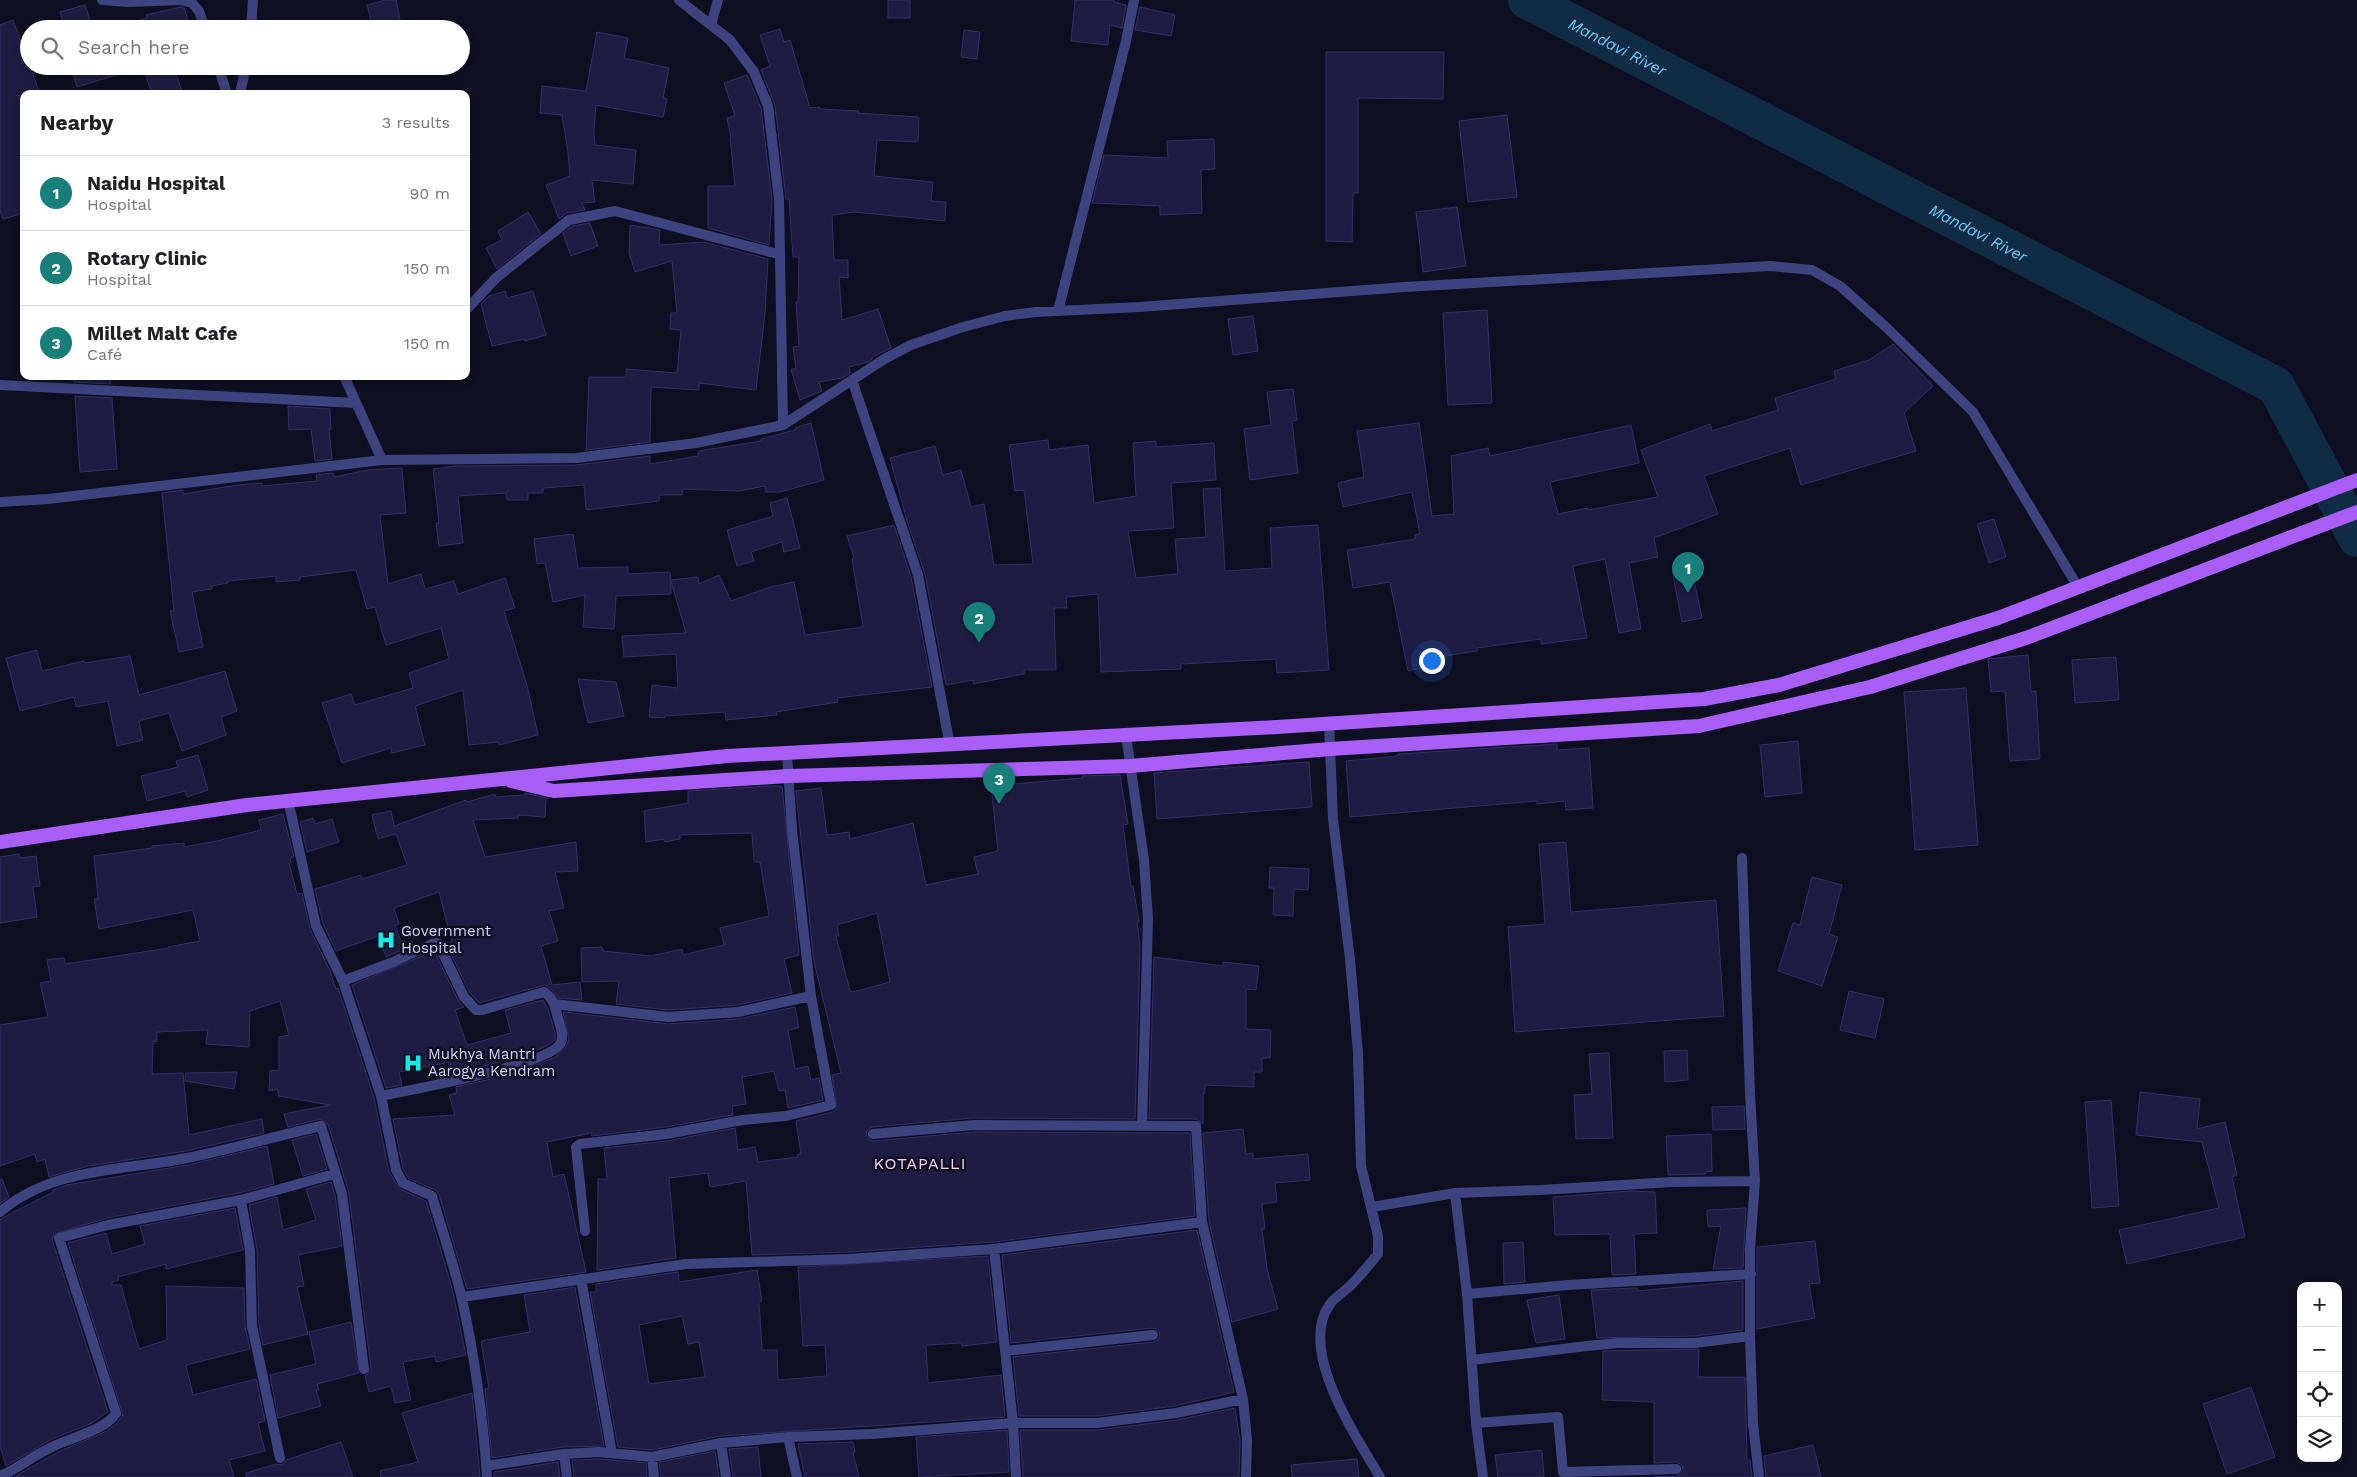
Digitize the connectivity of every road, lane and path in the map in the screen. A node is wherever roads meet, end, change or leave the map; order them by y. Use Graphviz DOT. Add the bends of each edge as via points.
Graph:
graph roads {
  1 [pos="102,0"];
  2 [pos="253,0"];
  3 [pos="679,0"];
  4 [pos="718,0"];
  5 [pos="1134,0"];
  6 [pos="202,20"];
  7 [pos="252,20"];
  8 [pos="711,25"];
  9 [pos="221,75"];
  10 [pos="244,75"];
  11 [pos="226,90"];
  12 [pos="241,90"];
  13 [pos="778,254"];
  14 [pos="470,306"];
  15 [pos="1058,311"];
  16 [pos="346,380"];
  17 [pos="852,380"];
  18 [pos="0,385"];
  19 [pos="356,403"];
  20 [pos="783,424"];
  21 [pos="382,460"];
  22 [pos="2357,480"];
  23 [pos="0,502"];
  24 [pos="2357,512"];
  25 [pos="2078,587"];
  26 [pos="1329,723"];
  27 [pos="1126,736"];
  28 [pos="950,746"];
  29 [pos="1330,750"];
  30 [pos="786,754"];
  31 [pos="1130,766"];
  32 [pos="788,776"];
  33 [pos="498,778"];
  34 [pos="288,800"];
  35 [pos="0,842"];
  36 [pos="1742,858"];
  37 [pos="343,981"];
  38 [pos="811,996"];
  39 [pos="554,1004"];
  40 [pos="381,1096"];
  41 [pos="1142,1126"];
  42 [pos="873,1134"];
  43 [pos="334,1174"];
  44 [pos="1756,1181"];
  45 [pos="1455,1193"];
  46 [pos="241,1200"];
  47 [pos="1372,1207"];
  48 [pos="0,1212"];
  49 [pos="1202,1222"];
  50 [pos="585,1231"];
  51 [pos="994,1249"];
  52 [pos="1751,1274"];
  53 [pos="581,1279"];
  54 [pos="1467,1294"];
  55 [pos="462,1297"];
  56 [pos="1153,1335"];
  57 [pos="1750,1336"];
  58 [pos="1005,1351"];
  59 [pos="1472,1360"];
  60 [pos="364,1368"];
  61 [pos="1243,1399"];
  62 [pos="1013,1423"];
  63 [pos="1476,1423"];
  64 [pos="788,1437"];
  65 [pos="721,1443"];
  66 [pos="612,1453"];
  67 [pos="564,1454"];
  68 [pos="652,1456"];
  69 [pos="280,1458"];
  70 [pos="486,1466"];
  71 [pos="1676,1469"];
  72 [pos="0,1476"];
  73 [pos="487,1477"];
  74 [pos="567,1477"];
  75 [pos="654,1477"];
  76 [pos="726,1477"];
  77 [pos="797,1477"];
  78 [pos="1016,1477"];
  79 [pos="1246,1477"];
  80 [pos="1380,1477"];
  81 [pos="1482,1477"];
  82 [pos="1759,1477"];
  1 -- 6 [label="street" via="180,0 192,3"];
  2 -- 7 [label="street"];
  3 -- 8 [label="street"];
  4 -- 8 [label="street"];
  5 -- 15 [label="street"];
  8 -- 13 [label="street" via="730,40 754,72 768,106 779,199"];
  9 -- 11 [label="street"];
  10 -- 12 [label="street"];
  13 -- 14 [label="street" via="615,211 569,220 496,278"];
  13 -- 20 [label="street"];
  15 -- 17 [label="street" via="1005,316 963,327 911,345"];
  15 -- 25 [label="street" via="1405,286 1760,266 1812,270 1840,286 1973,412"];
  16 -- 19 [label="street"];
  17 -- 20 [label="street"];
  17 -- 28 [label="street" via="918,575"];
  18 -- 19 [label="street"];
  19 -- 21 [label="street"];
  20 -- 21 [label="street" via="696,444 576,458"];
  21 -- 23 [label="street"];
  22 -- 25 [label="main road"];
  24 -- 29 [label="main road" via="2026,638 1870,686 1699,726"];
  25 -- 26 [label="main road" via="1998,618 1779,686 1704,699"];
  26 -- 27 [label="main road"];
  26 -- 29 [label="street"];
  27 -- 28 [label="main road"];
  27 -- 31 [label="street"];
  28 -- 30 [label="main road"];
  29 -- 31 [label="main road"];
  29 -- 47 [label="street" via="1333,819 1358,1053 1361,1166"];
  30 -- 32 [label="street"];
  30 -- 33 [label="main road" via="727,756"];
  31 -- 32 [label="main road"];
  31 -- 41 [label="street" via="1144,860 1148,920"];
  32 -- 33 [label="main road" via="554,791"];
  32 -- 38 [label="street"];
  33 -- 34 [label="main road"];
  34 -- 35 [label="main road"];
  34 -- 37 [label="street" via="316,926"];
  36 -- 44 [label="street"];
  37 -- 39 [label="street" via="438,943 464,997 476,1010 544,992"];
  37 -- 40 [label="street"];
  38 -- 39 [label="street" via="738,1012 668,1017"];
  38 -- 50 [label="street" via="830,1105 786,1116 580,1144 576,1148 576,1161"];
  39 -- 40 [label="street" via="562,1037 560,1045 548,1054 499,1070"];
  40 -- 55 [label="street" via="396,1170 402,1183 432,1196"];
  41 -- 42 [label="street" via="974,1126"];
  41 -- 49 [label="street" via="1196,1126"];
  43 -- 46 [label="street"];
  43 -- 48 [label="street" via="321,1126 190,1158 103,1170 62,1180 36,1188"];
  43 -- 60 [label="street" via="342,1194 350,1242"];
  44 -- 45 [label="street"];
  44 -- 52 [label="street"];
  45 -- 47 [label="street"];
  45 -- 54 [label="street"];
  46 -- 69 [label="street" via="250,1251 252,1326"];
  46 -- 72 [label="street" via="108,1225 59,1238 116,1412 113,1418 95,1428 50,1447"];
  47 -- 80 [label="street" via="1378,1254 1330,1305 1319,1333 1320,1353 1338,1404"];
  49 -- 51 [label="street"];
  49 -- 61 [label="street"];
  51 -- 53 [label="street" via="848,1259 686,1264"];
  51 -- 58 [label="street"];
  52 -- 54 [label="street"];
  52 -- 57 [label="street"];
  53 -- 55 [label="street"];
  53 -- 66 [label="street"];
  54 -- 59 [label="street"];
  55 -- 70 [label="street" via="475,1366"];
  56 -- 58 [label="street"];
  57 -- 59 [label="street" via="1695,1343 1618,1343"];
  57 -- 82 [label="street" via="1753,1424"];
  58 -- 62 [label="street"];
  59 -- 63 [label="street"];
  61 -- 62 [label="street" via="1176,1413 1097,1423"];
  61 -- 79 [label="street"];
  62 -- 64 [label="street"];
  62 -- 78 [label="street"];
  63 -- 71 [label="street" via="1558,1417 1563,1472"];
  63 -- 81 [label="street"];
  64 -- 65 [label="street"];
  64 -- 77 [label="street"];
  65 -- 68 [label="street"];
  65 -- 76 [label="street"];
  66 -- 67 [label="street"];
  66 -- 68 [label="street"];
  67 -- 70 [label="street"];
  67 -- 74 [label="street"];
  68 -- 75 [label="street"];
  70 -- 73 [label="street"];
}
